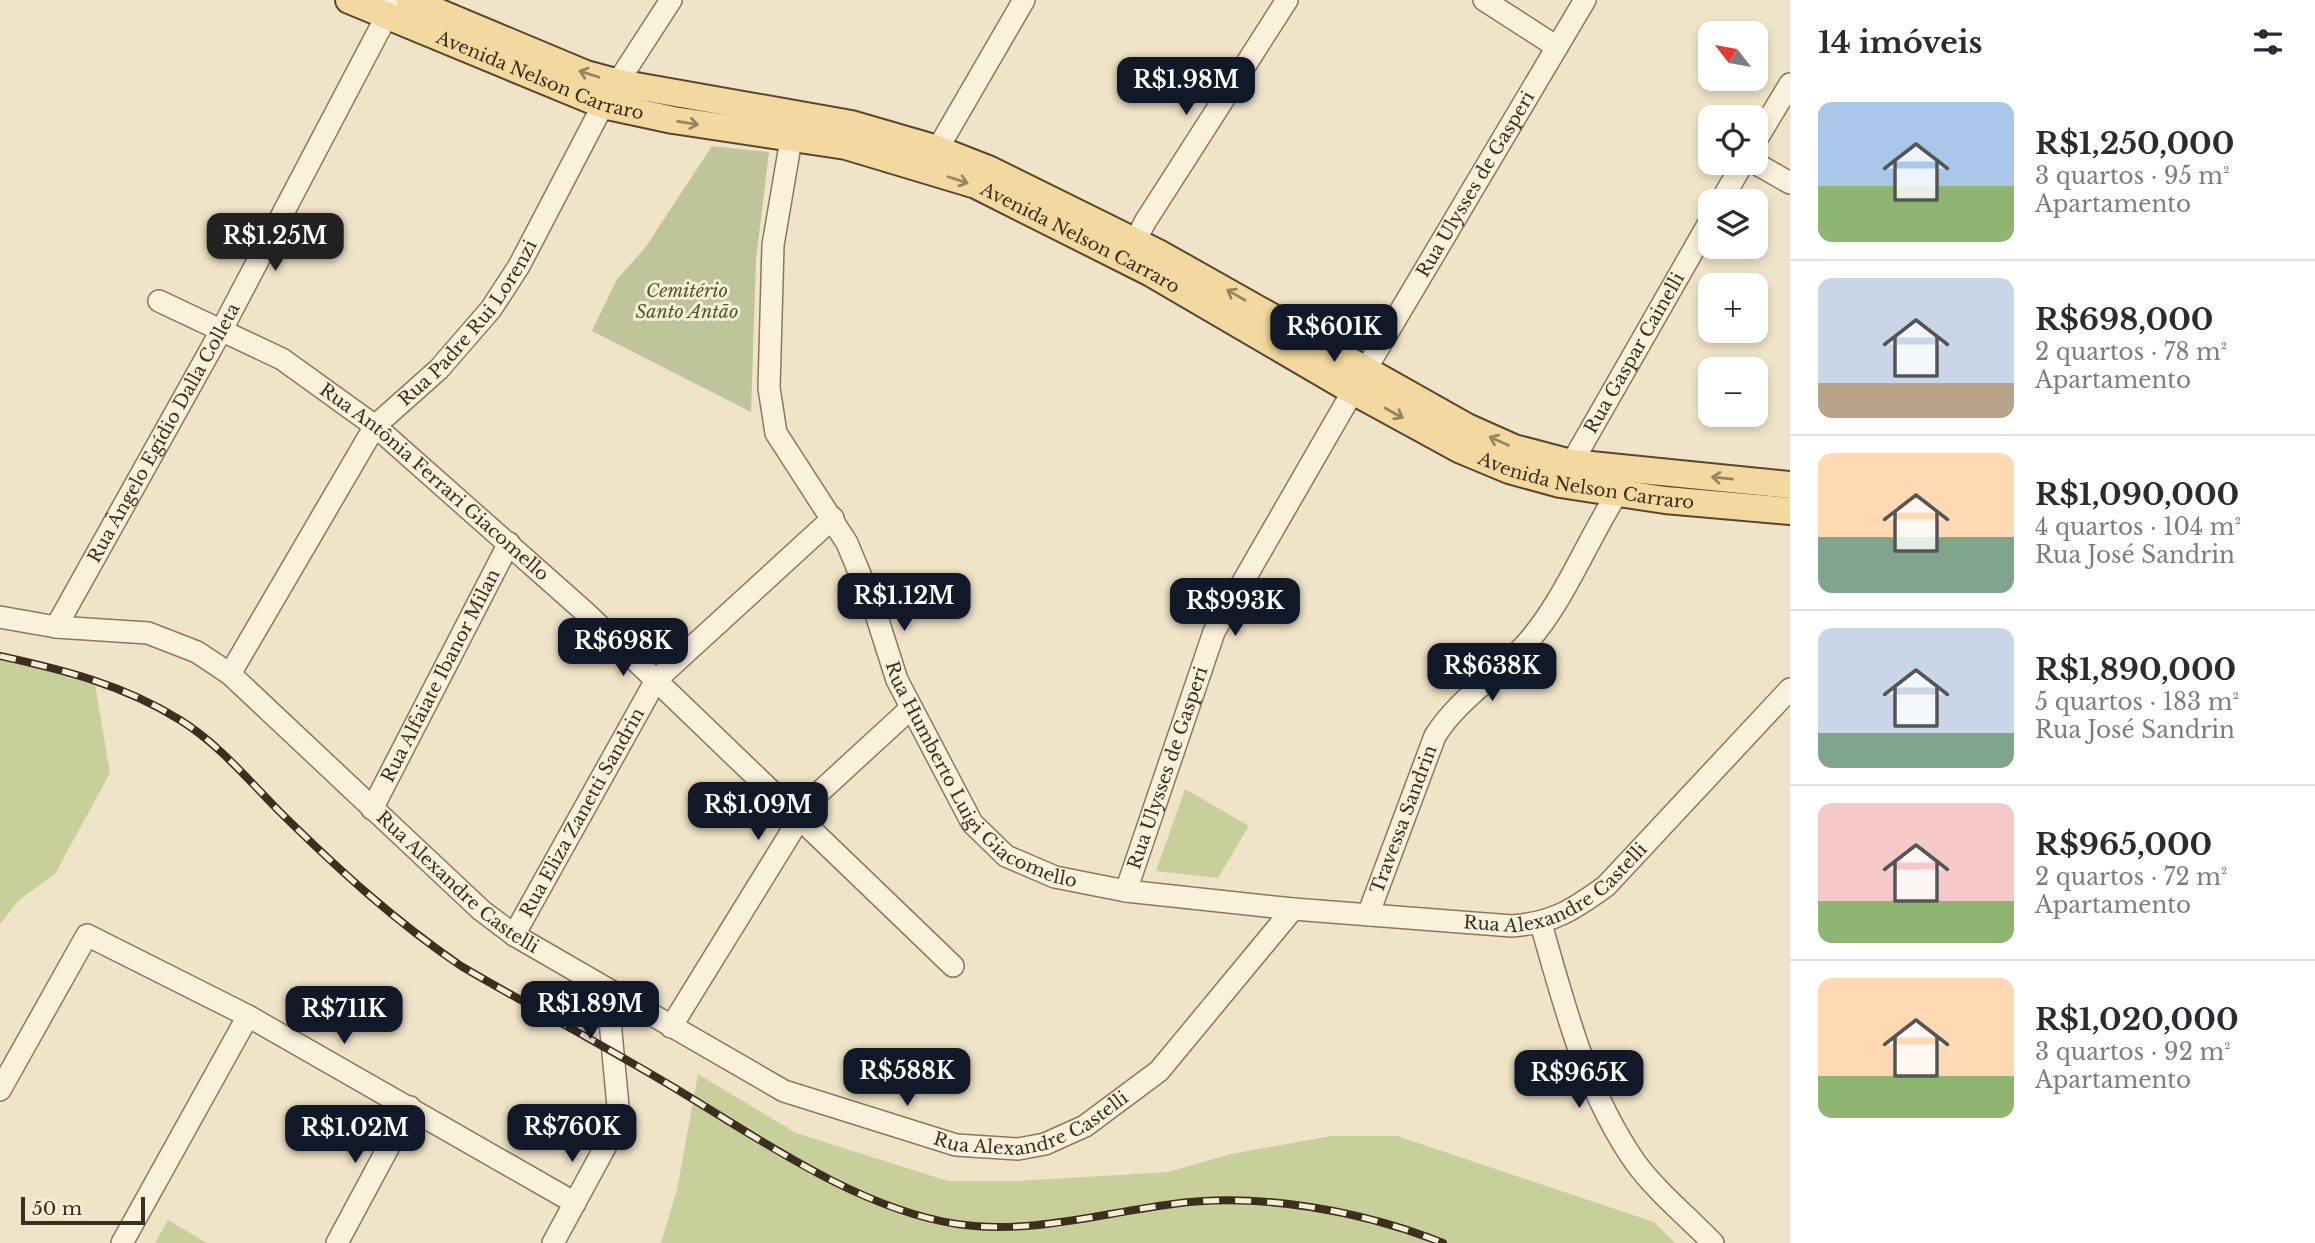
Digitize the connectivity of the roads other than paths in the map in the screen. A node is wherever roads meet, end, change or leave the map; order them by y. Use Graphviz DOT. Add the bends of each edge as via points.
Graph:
graph roads {
  1 [pos="349,0"];
  2 [pos="409,0"];
  3 [pos="671,0"];
  4 [pos="1024,0"];
  5 [pos="1287,0"];
  6 [pos="1485,0"];
  7 [pos="1586,0"];
  8 [pos="392,8"];
  9 [pos="1558,47"];
  10 [pos="619,83"];
  11 [pos="1790,84"];
  12 [pos="603,105"];
  13 [pos="1768,120"];
  14 [pos="794,125"];
  15 [pos="932,159"];
  16 [pos="1768,170"];
  17 [pos="1790,183"];
  18 [pos="1698,242"];
  19 [pos="1131,251"];
  20 [pos="159,301"];
  21 [pos="220,331"];
  22 [pos="1360,380"];
  23 [pos="375,426"];
  24 [pos="1566,474"];
  25 [pos="1624,481"];
  26 [pos="1787,498"];
  27 [pos="832,518"];
  28 [pos="509,542"];
  29 [pos="0,617"];
  30 [pos="56,627"];
  31 [pos="230,674"];
  32 [pos="656,680"];
  33 [pos="1790,689"];
  34 [pos="910,709"];
  35 [pos="372,809"];
  36 [pos="798,818"];
  37 [pos="1126,891"];
  38 [pos="1293,909"];
  39 [pos="1368,915"];
  40 [pos="1541,924"];
  41 [pos="514,935"];
  42 [pos="953,966"];
  43 [pos="611,991"];
  44 [pos="248,1016"];
  45 [pos="671,1027"];
  46 [pos="0,1090"];
  47 [pos="410,1107"];
  48 [pos="575,1203"];
  49 [pos="122,1243"];
  50 [pos="337,1243"];
  51 [pos="553,1243"];
  52 [pos="1713,1243"];
  1 -- 8 [label="main road, Avenida Nelson Carraro"];
  10 -- 2 [label="main road, Avenida Nelson Carraro, one-way" via="586,74"];
  3 -- 10 [label="street, Rua Padre Rui Lorenzi"];
  4 -- 15 [label="street"];
  5 -- 19 [label="street"];
  6 -- 9 [label="street"];
  7 -- 9 [label="street, Rua Ulysses de Gasperi"];
  8 -- 12 [label="main road, Avenida Nelson Carraro"];
  8 -- 21 [label="street, Rua Ângelo Egídio Dalla Colleta"];
  9 -- 22 [label="street, Rua Ulysses de Gasperi"];
  10 -- 12 [label="street, Rua Padre Rui Lorenzi"];
  10 -- 14 [label="main road, Avenida Nelson Carraro"];
  11 -- 13 [label="street"];
  12 -- 14 [label="main road, Avenida Nelson Carraro, one-way" via="673,120"];
  12 -- 23 [label="street, Rua Padre Rui Lorenzi" via="491,309 439,369"];
  14 -- 15 [label="main road, Avenida Nelson Carraro"];
  14 -- 27 [label="street, Rua Humberto Luigi Giacomello" via="773,245 771,413 784,448"];
  15 -- 19 [label="main road, Avenida Nelson Carraro"];
  16 -- 17 [label="street"];
  18 -- 24 [label="street, Rua Gaspar Cainelli"];
  19 -- 22 [label="main road, Avenida Nelson Carraro"];
  20 -- 21 [label="street, Rua Antônia Ferrari Giacomello"];
  21 -- 23 [label="street, Rua Antônia Ferrari Giacomello" via="282,359"];
  21 -- 30 [label="street, Rua Ângelo Egídio Dalla Colleta"];
  22 -- 24 [label="main road, Avenida Nelson Carraro"];
  22 -- 37 [label="street, Rua Ulysses de Gasperi" via="1214,632"];
  23 -- 28 [label="street, Rua Antônia Ferrari Giacomello"];
  23 -- 31 [label="street, Rua Padre Rui Lorenzi"];
  24 -- 25 [label="main road, Avenida Nelson Carraro"];
  25 -- 26 [label="main road, Avenida Nelson Carraro"];
  25 -- 39 [label="street, Travessa Sandrin" via="1554,605 1526,644 1450,713 1435,736"];
  27 -- 32 [label="street, Rua Eliza Zanetti Sandrin"];
  27 -- 34 [label="street, Rua Humberto Luigi Giacomello" via="858,568"];
  28 -- 32 [label="street, Rua Antônia Ferrari Giacomello"];
  28 -- 35 [label="street, Rua Alfaiate Ibanor Milan"];
  29 -- 30 [label="street, Rua Alexandre Castelli"];
  30 -- 31 [label="street, Rua Alexandre Castelli" via="148,634 197,652"];
  31 -- 35 [label="street, Rua Alexandre Castelli"];
  32 -- 36 [label="street, Rua Antônia Ferrari Giacomello"];
  32 -- 41 [label="street, Rua Eliza Zanetti Sandrin"];
  33 -- 40 [label="street, Rua Alexandre Castelli" via="1606,886 1571,911"];
  34 -- 36 [label="street" via="811,800"];
  34 -- 37 [label="street, Rua Humberto Luigi Giacomello" via="965,812 989,842 1028,868"];
  35 -- 41 [label="street, Rua Alexandre Castelli"];
  36 -- 42 [label="street, Rua Antônia Ferrari Giacomello"];
  36 -- 45 [label="street"];
  37 -- 38 [label="street, Rua Humberto Luigi Giacomello"];
  38 -- 39 [label="street, Rua Alexandre Castelli"];
  38 -- 45 [label="street, Rua Alexandre Castelli" via="1159,1071 1085,1126 1045,1144 989,1150 956,1145 823,1104 784,1091"];
  39 -- 40 [label="street, Rua Alexandre Castelli" via="1512,926"];
  40 -- 52 [label="street" via="1600,1105 1637,1164"];
  41 -- 43 [label="street, Rua Alexandre Castelli"];
  43 -- 45 [label="street, Rua Alexandre Castelli"];
  43 -- 48 [label="street" via="619,1116"];
  44 -- 46 [label="street" via="87,935"];
  44 -- 47 [label="street"];
  44 -- 49 [label="street"];
  47 -- 48 [label="street"];
  47 -- 50 [label="street"];
  48 -- 51 [label="street"];
}
